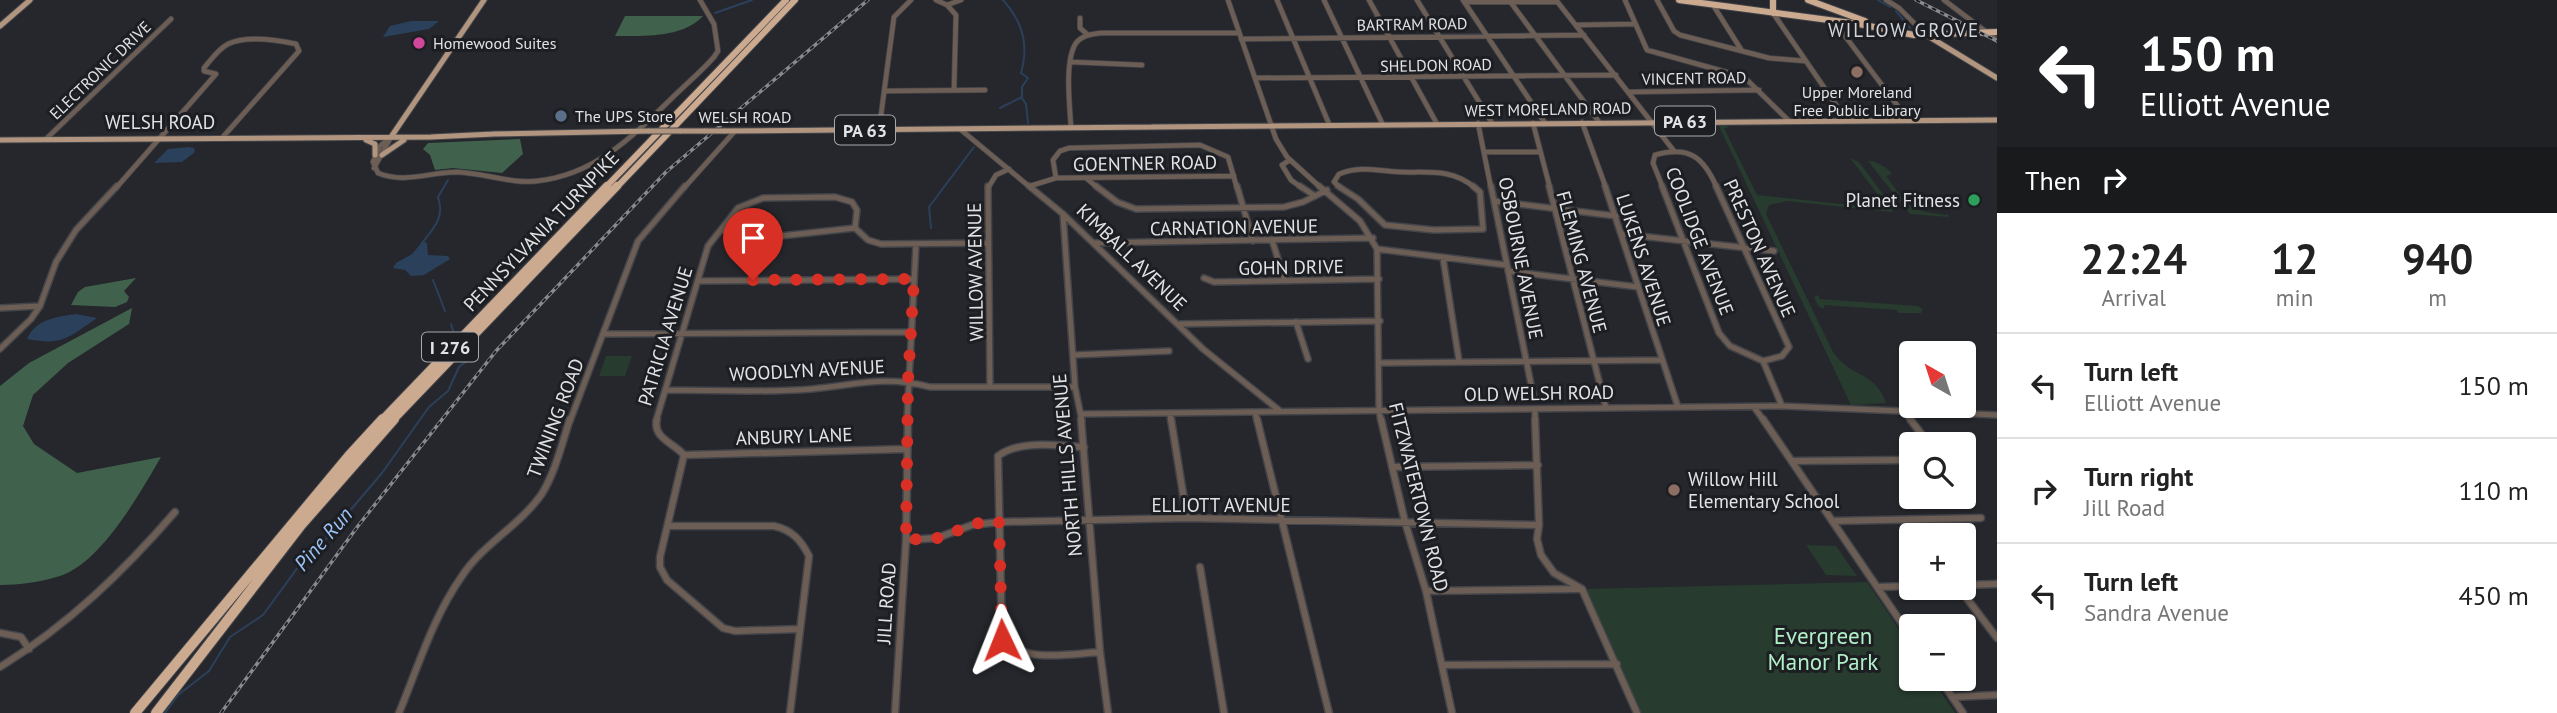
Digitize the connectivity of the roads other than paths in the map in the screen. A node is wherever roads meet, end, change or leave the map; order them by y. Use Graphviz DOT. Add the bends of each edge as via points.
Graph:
graph roads {
  1 [pos="30,0"];
  2 [pos="484,0"];
  3 [pos="700,0"];
  4 [pos="786,0"];
  5 [pos="795,0"];
  6 [pos="911,0"];
  7 [pos="936,0"];
  8 [pos="961,0"];
  9 [pos="1228,0"];
  10 [pos="1277,0"];
  11 [pos="1324,0"];
  12 [pos="1369,0"];
  13 [pos="1417,0"];
  14 [pos="1625,0"];
  15 [pos="1657,0"];
  16 [pos="1679,0"];
  17 [pos="1773,0"];
  18 [pos="1808,0"];
  19 [pos="1886,0"];
  20 [pos="1944,0"];
  21 [pos="1464,1"];
  22 [pos="1510,1"];
  23 [pos="1557,1"];
  24 [pos="1722,3"];
  25 [pos="947,5"];
  26 [pos="1713,5"];
  27 [pos="1773,13"];
  28 [pos="1080,18"];
  29 [pos="171,19"];
  30 [pos="1833,20"];
  31 [pos="1634,24"];
  32 [pos="1576,25"];
  33 [pos="1878,25"];
  34 [pos="0,26"];
  35 [pos="1997,32"];
  36 [pos="1238,33"];
  37 [pos="1988,33"];
  38 [pos="1088,35"];
  39 [pos="1486,35"];
  40 [pos="1534,35"];
  41 [pos="1584,35"];
  42 [pos="1928,36"];
  43 [pos="1342,37"];
  44 [pos="1390,37"];
  45 [pos="1438,37"];
  46 [pos="1292,38"];
  47 [pos="1241,40"];
  48 [pos="1997,40"];
  49 [pos="1742,51"];
  50 [pos="1805,61"];
  51 [pos="1072,62"];
  52 [pos="1142,65"];
  53 [pos="1616,75"];
  54 [pos="1515,76"];
  55 [pos="1565,76"];
  56 [pos="1413,77"];
  57 [pos="1464,77"];
  58 [pos="1255,78"];
  59 [pos="1361,78"];
  60 [pos="1997,78"];
  61 [pos="1310,79"];
  62 [pos="954,90"];
  63 [pos="985,90"];
  64 [pos="1759,90"];
  65 [pos="884,91"];
  66 [pos="1629,92"];
  67 [pos="1845,118"];
  68 [pos="1997,118"];
  69 [pos="1907,119"];
  70 [pos="1788,120"];
  71 [pos="1654,121"];
  72 [pos="1582,122"];
  73 [pos="1599,122"];
  74 [pos="1382,123"];
  75 [pos="1478,123"];
  76 [pos="1492,123"];
  77 [pos="1532,123"];
  78 [pos="1545,123"];
  79 [pos="1329,124"];
  80 [pos="1437,124"];
  81 [pos="1391,125"];
  82 [pos="1270,126"];
  83 [pos="996,128"];
  84 [pos="1072,128"];
  85 [pos="960,129"];
  86 [pos="879,130"];
  87 [pos="637,131"];
  88 [pos="735,131"];
  89 [pos="494,134"];
  90 [pos="391,136"];
  91 [pos="320,137"];
  92 [pos="432,137"];
  93 [pos="162,138"];
  94 [pos="222,138"];
  95 [pos="338,138"];
  96 [pos="0,139"];
  97 [pos="46,139"];
  98 [pos="1674,151"];
  99 [pos="1483,152"];
  100 [pos="1539,152"];
  101 [pos="379,155"];
  102 [pos="1290,160"];
  103 [pos="374,168"];
  104 [pos="1009,169"];
  105 [pos="1234,176"];
  106 [pos="1056,178"];
  107 [pos="1087,178"];
  108 [pos="1030,186"];
  109 [pos="1327,190"];
  110 [pos="1315,196"];
  111 [pos="1494,201"];
  112 [pos="1367,207"];
  113 [pos="1553,208"];
  114 [pos="1244,209"];
  115 [pos="1349,209"];
  116 [pos="1063,214"];
  117 [pos="1616,215"];
  118 [pos="855,228"];
  119 [pos="721,230"];
  120 [pos="1622,234"];
  121 [pos="1373,238"];
  122 [pos="1272,240"];
  123 [pos="1253,241"];
  124 [pos="1684,241"];
  125 [pos="987,243"];
  126 [pos="1094,243"];
  127 [pos="916,244"];
  128 [pos="1745,248"];
  129 [pos="1377,249"];
  130 [pos="1774,251"];
  131 [pos="1443,258"];
  132 [pos="1507,268"];
  133 [pos="1204,278"];
  134 [pos="914,279"];
  135 [pos="1380,279"];
  136 [pos="1572,279"];
  137 [pos="699,281"];
  138 [pos="1285,281"];
  139 [pos="1638,287"];
  140 [pos="40,306"];
  141 [pos="0,308"];
  142 [pos="1380,321"];
  143 [pos="1296,322"];
  144 [pos="1179,324"];
  145 [pos="910,332"];
  146 [pos="605,334"];
  147 [pos="682,334"];
  148 [pos="0,349"];
  149 [pos="1169,351"];
  150 [pos="1073,355"];
  151 [pos="1308,359"];
  152 [pos="1459,360"];
  153 [pos="1526,360"];
  154 [pos="1594,360"];
  155 [pos="1662,360"];
  156 [pos="1763,361"];
  157 [pos="1378,363"];
  158 [pos="908,381"];
  159 [pos="990,387"];
  160 [pos="1075,387"];
  161 [pos="666,390"];
  162 [pos="1534,399"];
  163 [pos="1782,406"];
  164 [pos="1678,407"];
  165 [pos="1754,407"];
  166 [pos="1606,408"];
  167 [pos="1535,410"];
  168 [pos="1280,411"];
  169 [pos="1379,411"];
  170 [pos="1899,411"];
  171 [pos="1255,412"];
  172 [pos="1081,414"];
  173 [pos="1170,414"];
  174 [pos="1976,414"];
  175 [pos="1997,415"];
  176 [pos="1909,418"];
  177 [pos="1920,432"];
  178 [pos="1084,447"];
  179 [pos="906,449"];
  180 [pos="684,455"];
  181 [pos="1899,460"];
  182 [pos="1791,461"];
  183 [pos="1538,465"];
  184 [pos="1392,467"];
  185 [pos="175,512"];
  186 [pos="1187,518"];
  187 [pos="1981,518"];
  188 [pos="1283,520"];
  189 [pos="1832,521"];
  190 [pos="999,522"];
  191 [pos="1089,522"];
  192 [pos="1405,522"];
  193 [pos="1539,525"];
  194 [pos="668,526"];
  195 [pos="906,540"];
  196 [pos="1199,568"];
  197 [pos="1997,584"];
  198 [pos="1976,585"];
  199 [pos="1899,586"];
  200 [pos="1877,587"];
  201 [pos="1583,589"];
  202 [pos="1426,591"];
  203 [pos="1968,600"];
  204 [pos="1899,619"];
  205 [pos="800,629"];
  206 [pos="0,633"];
  207 [pos="1997,638"];
  208 [pos="29,649"];
  209 [pos="1100,652"];
  210 [pos="1617,664"];
  211 [pos="1443,665"];
  212 [pos="0,667"];
  213 [pos="1948,691"];
  214 [pos="1997,695"];
  215 [pos="1952,696"];
  216 [pos="135,713"];
  217 [pos="156,713"];
  218 [pos="399,713"];
  219 [pos="790,713"];
  220 [pos="895,713"];
  221 [pos="1108,713"];
  222 [pos="1224,713"];
  223 [pos="1329,713"];
  224 [pos="1452,713"];
  225 [pos="1637,713"];
  226 [pos="1963,713"];
  1 -- 34 [label="main road"];
  2 -- 90 [label="main road"];
  3 -- 87 [label="street" via="709,12 718,51"];
  4 -- 216 [label="highway, PENNSYLVANIA TURNPIKE / I 276" via="349,456"];
  5 -- 217 [label="highway, PENNSYLVANIA TURNPIKE / I 276" via="396,417 301,525"];
  6 -- 65 [label="street" via="894,17"];
  7 -- 25 [label="street"];
  8 -- 25 [label="street"];
  9 -- 36 [label="street, FITZWATERTOWN ROAD"];
  10 -- 46 [label="street"];
  11 -- 43 [label="street"];
  12 -- 44 [label="street"];
  13 -- 45 [label="street"];
  14 -- 31 [label="street"];
  15 -- 49 [label="street" via="1676,33"];
  16 -- 26 [label="highway"];
  17 -- 27 [label="highway"];
  18 -- 33 [label="highway"];
  19 -- 42 [label="street"];
  20 -- 37 [label="street"];
  21 -- 22 [label="street"];
  21 -- 39 [label="street"];
  22 -- 23 [label="street"];
  22 -- 40 [label="street"];
  23 -- 32 [label="street, COOLIDGE AVENUE"];
  24 -- 26 [label="highway"];
  24 -- 27 [label="highway"];
  25 -- 62 [label="street" via="957,20"];
  26 -- 49 [label="street"];
  27 -- 30 [label="highway"];
  27 -- 50 [label="street"];
  28 -- 38 [label="street" via="1080,28"];
  29 -- 97 [label="street, ELECTRONIC DRIVE"];
  30 -- 33 [label="highway"];
  30 -- 42 [label="highway"];
  30 -- 69 [label="street"];
  31 -- 32 [label="street"];
  31 -- 64 [label="street" via="1651,52 1744,77"];
  32 -- 41 [label="street, COOLIDGE AVENUE"];
  33 -- 42 [label="highway"];
  35 -- 37 [label="highway"];
  36 -- 38 [label="street"];
  36 -- 47 [label="street, FITZWATERTOWN ROAD"];
  37 -- 42 [label="highway"];
  37 -- 48 [label="street"];
  38 -- 51 [label="street" via="1076,44"];
  39 -- 40 [label="street, BARTRAM ROAD"];
  39 -- 45 [label="street, BARTRAM ROAD"];
  39 -- 54 [label="street"];
  40 -- 41 [label="street, BARTRAM ROAD"];
  40 -- 55 [label="street"];
  41 -- 53 [label="street, COOLIDGE AVENUE"];
  42 -- 60 [label="main road"];
  43 -- 44 [label="street, BARTRAM ROAD"];
  43 -- 46 [label="street, BARTRAM ROAD"];
  43 -- 59 [label="street"];
  44 -- 45 [label="street, BARTRAM ROAD"];
  44 -- 56 [label="street"];
  45 -- 57 [label="street"];
  46 -- 47 [label="street, BARTRAM ROAD"];
  46 -- 61 [label="street"];
  47 -- 58 [label="street, FITZWATERTOWN ROAD"];
  49 -- 50 [label="street"];
  50 -- 67 [label="street"];
  51 -- 52 [label="street"];
  51 -- 84 [label="street"];
  53 -- 55 [label="street, SHELDON ROAD"];
  53 -- 66 [label="street, COOLIDGE AVENUE"];
  54 -- 55 [label="street, SHELDON ROAD"];
  54 -- 57 [label="street, SHELDON ROAD"];
  54 -- 78 [label="street"];
  55 -- 73 [label="street"];
  56 -- 57 [label="street, SHELDON ROAD"];
  56 -- 59 [label="street, SHELDON ROAD"];
  56 -- 80 [label="street"];
  57 -- 76 [label="street"];
  58 -- 61 [label="street, SHELDON ROAD"];
  58 -- 82 [label="street, FITZWATERTOWN ROAD"];
  59 -- 61 [label="street, SHELDON ROAD"];
  59 -- 74 [label="street"];
  61 -- 79 [label="street"];
  62 -- 63 [label="street"];
  62 -- 65 [label="street"];
  64 -- 66 [label="street, VINCENT ROAD"];
  64 -- 70 [label="street"];
  65 -- 86 [label="street"];
  66 -- 71 [label="street, COOLIDGE AVENUE"];
  67 -- 69 [label="main road, WEST MORELAND ROAD / PA 63"];
  67 -- 70 [label="main road, WEST MORELAND ROAD / PA 63"];
  68 -- 69 [label="main road, WEST MORELAND ROAD / PA 63"];
  69 -- 70 [label="main road, WEST MORELAND ROAD / PA 63"];
  70 -- 71 [label="main road, WEST MORELAND ROAD / PA 63"];
  71 -- 73 [label="main road, WEST MORELAND ROAD / PA 63"];
  71 -- 98 [label="street, COOLIDGE AVENUE"];
  72 -- 73 [label="main road, WEST MORELAND ROAD / PA 63"];
  72 -- 78 [label="main road, WEST MORELAND ROAD / PA 63"];
  72 -- 117 [label="street, LUKENS AVENUE"];
  74 -- 79 [label="main road, WEST MORELAND ROAD / PA 63"];
  74 -- 81 [label="main road, WEST MORELAND ROAD / PA 63"];
  75 -- 76 [label="main road, WEST MORELAND ROAD / PA 63"];
  75 -- 80 [label="main road, WEST MORELAND ROAD / PA 63"];
  75 -- 99 [label="street, OSBOURNE AVENUE"];
  76 -- 77 [label="main road, WEST MORELAND ROAD / PA 63"];
  77 -- 78 [label="main road, WEST MORELAND ROAD / PA 63"];
  77 -- 100 [label="street, FLEMING AVENUE"];
  79 -- 82 [label="main road, WEST MORELAND ROAD / PA 63"];
  80 -- 81 [label="main road, WEST MORELAND ROAD / PA 63"];
  81 -- 82 [label="main road, WEST MORELAND ROAD / PA 63"];
  82 -- 84 [label="main road, WEST MORELAND ROAD / PA 63"];
  82 -- 102 [label="street, FITZWATERTOWN ROAD"];
  83 -- 84 [label="main road, WEST MORELAND ROAD / PA 63"];
  83 -- 85 [label="main road, WELSH ROAD / PA 63"];
  85 -- 86 [label="main road, WELSH ROAD / PA 63"];
  85 -- 104 [label="street, KIMBALL AVENUE"];
  86 -- 88 [label="main road, WELSH ROAD / PA 63"];
  87 -- 88 [label="main road, WELSH ROAD / PA 63, bridge"];
  87 -- 89 [label="main road, WELSH ROAD / PA 63"];
  87 -- 103 [label="street" via="601,162 559,177 522,181 463,172 389,177"];
  88 -- 146 [label="street, TWINING ROAD" via="642,234"];
  89 -- 90 [label="main road, WELSH ROAD / PA 63"];
  89 -- 92 [label="main road, WELSH ROAD / PA 63"];
  90 -- 91 [label="main road, WELSH ROAD / PA 63"];
  90 -- 92 [label="main road, WELSH ROAD / PA 63"];
  90 -- 95 [label="main road, WELSH ROAD / PA 63"];
  90 -- 101 [label="street"];
  91 -- 94 [label="main road, WELSH ROAD / PA 63"];
  91 -- 95 [label="main road, WELSH ROAD / PA 63"];
  92 -- 101 [label="main road" via="404,140"];
  93 -- 94 [label="main road, WELSH ROAD / PA 63"];
  93 -- 94 [label="street" via="216,74 204,68 223,47 235,42 296,44 299,51"];
  93 -- 97 [label="main road, WELSH ROAD / PA 63"];
  93 -- 140 [label="street" via="76,230 56,262"];
  95 -- 101 [label="main road" via="372,142"];
  96 -- 97 [label="main road, WELSH ROAD / PA 63"];
  98 -- 124 [label="street, COOLIDGE AVENUE" via="1655,155 1653,163"];
  98 -- 128 [label="street, PRESTON AVENUE" via="1707,165"];
  99 -- 100 [label="street"];
  99 -- 111 [label="street, OSBOURNE AVENUE"];
  100 -- 113 [label="street, FLEMING AVENUE"];
  101 -- 103 [label="street"];
  102 -- 109 [label="street, FITZWATERTOWN ROAD"];
  102 -- 110 [label="street" via="1282,165 1289,176"];
  104 -- 108 [label="street, KIMBALL AVENUE"];
  104 -- 125 [label="street, WILLOW AVENUE" via="988,184"];
  105 -- 106 [label="street" via="1224,154 1193,145 1069,148 1053,160"];
  105 -- 107 [label="street, GOENTNER ROAD"];
  105 -- 114 [label="street"];
  106 -- 107 [label="street, GOENTNER ROAD"];
  106 -- 108 [label="street"];
  107 -- 114 [label="street" via="1117,202 1136,209"];
  108 -- 116 [label="street, KIMBALL AVENUE"];
  109 -- 110 [label="street"];
  109 -- 115 [label="street, FITZWATERTOWN ROAD"];
  110 -- 114 [label="street" via="1284,207"];
  111 -- 113 [label="street"];
  111 -- 132 [label="street, OSBOURNE AVENUE"];
  112 -- 112 [label="street" via="1334,179 1354,168 1435,170 1462,179 1480,192 1483,229 1390,228"];
  112 -- 115 [label="street"];
  113 -- 117 [label="street"];
  113 -- 136 [label="street, FLEMING AVENUE"];
  114 -- 123 [label="street"];
  115 -- 121 [label="street, FITZWATERTOWN ROAD"];
  116 -- 126 [label="street, KIMBALL AVENUE"];
  116 -- 150 [label="street, NORTH HILLS AVENUE"];
  117 -- 120 [label="street, LUKENS AVENUE"];
  118 -- 119 [label="street" via="809,236 759,237"];
  118 -- 119 [label="street, PATRICIA AVENUE" via="857,210 848,201 835,197 764,198 741,206"];
  118 -- 127 [label="street" via="876,243"];
  119 -- 137 [label="street, PATRICIA AVENUE" via="708,246"];
  120 -- 124 [label="street"];
  120 -- 139 [label="street, LUKENS AVENUE"];
  121 -- 122 [label="street, CARNATION AVENUE"];
  121 -- 129 [label="street, FITZWATERTOWN ROAD"];
  122 -- 123 [label="street, CARNATION AVENUE"];
  122 -- 138 [label="street"];
  123 -- 126 [label="street, CARNATION AVENUE"];
  124 -- 128 [label="street"];
  124 -- 156 [label="street, COOLIDGE AVENUE" via="1723,339"];
  125 -- 127 [label="street"];
  125 -- 159 [label="street, WILLOW AVENUE"];
  126 -- 144 [label="street, KIMBALL AVENUE"];
  127 -- 134 [label="street, JILL ROAD"];
  128 -- 130 [label="street"];
  128 -- 156 [label="street, PRESTON AVENUE" via="1789,347 1781,358"];
  129 -- 131 [label="street"];
  129 -- 135 [label="street, FITZWATERTOWN ROAD"];
  131 -- 132 [label="street"];
  131 -- 152 [label="street"];
  132 -- 136 [label="street"];
  132 -- 153 [label="street, OSBOURNE AVENUE"];
  133 -- 138 [label="street, GOHN DRIVE" via="1214,282"];
  134 -- 137 [label="street"];
  134 -- 145 [label="street, JILL ROAD"];
  135 -- 138 [label="street, GOHN DRIVE"];
  135 -- 142 [label="street, FITZWATERTOWN ROAD"];
  136 -- 139 [label="street"];
  136 -- 154 [label="street, FLEMING AVENUE"];
  137 -- 147 [label="street, PATRICIA AVENUE"];
  139 -- 155 [label="street, LUKENS AVENUE"];
  140 -- 141 [label="street"];
  140 -- 148 [label="street"];
  142 -- 143 [label="street"];
  142 -- 157 [label="street, FITZWATERTOWN ROAD"];
  143 -- 144 [label="street"];
  143 -- 151 [label="street"];
  144 -- 168 [label="street, KIMBALL AVENUE"];
  145 -- 147 [label="street"];
  145 -- 158 [label="street, JILL ROAD"];
  146 -- 147 [label="street"];
  146 -- 218 [label="street, TWINING ROAD" via="543,492 451,590"];
  147 -- 161 [label="street, PATRICIA AVENUE"];
  149 -- 150 [label="street"];
  150 -- 160 [label="street, NORTH HILLS AVENUE"];
  152 -- 153 [label="street"];
  152 -- 157 [label="street"];
  153 -- 154 [label="street"];
  153 -- 162 [label="street, OSBOURNE AVENUE"];
  154 -- 155 [label="street"];
  154 -- 166 [label="street, FLEMING AVENUE"];
  155 -- 164 [label="street, LUKENS AVENUE"];
  156 -- 163 [label="street"];
  157 -- 169 [label="street, FITZWATERTOWN ROAD"];
  158 -- 159 [label="street, WOODLYN AVENUE" via="930,387"];
  158 -- 161 [label="street, WOODLYN AVENUE" via="859,381 812,389"];
  158 -- 179 [label="street, JILL ROAD"];
  159 -- 160 [label="street, WOODLYN AVENUE"];
  160 -- 172 [label="street, NORTH HILLS AVENUE"];
  161 -- 180 [label="street, PATRICIA AVENUE" via="655,430"];
  163 -- 165 [label="street, OLD WELSH ROAD"];
  163 -- 170 [label="street, OLD WELSH ROAD"];
  164 -- 165 [label="street, OLD WELSH ROAD"];
  164 -- 166 [label="street, OLD WELSH ROAD"];
  165 -- 182 [label="street"];
  166 -- 167 [label="street, OLD WELSH ROAD"];
  167 -- 169 [label="street, OLD WELSH ROAD"];
  167 -- 183 [label="street"];
  168 -- 169 [label="street, OLD WELSH ROAD"];
  168 -- 171 [label="street, OLD WELSH ROAD"];
  169 -- 184 [label="street, FITZWATERTOWN ROAD"];
  171 -- 173 [label="street, OLD WELSH ROAD"];
  171 -- 188 [label="street"];
  172 -- 173 [label="street, OLD WELSH ROAD"];
  172 -- 178 [label="street, NORTH HILLS AVENUE"];
  173 -- 186 [label="street"];
  174 -- 175 [label="street, OLD WELSH ROAD"];
  176 -- 177 [label="street"];
  178 -- 190 [label="street" via="1004,450 998,456"];
  178 -- 191 [label="street, NORTH HILLS AVENUE"];
  179 -- 180 [label="street, ANBURY LANE"];
  179 -- 195 [label="street, JILL ROAD"];
  180 -- 194 [label="street"];
  181 -- 182 [label="street"];
  182 -- 189 [label="street"];
  183 -- 184 [label="street"];
  183 -- 193 [label="street"];
  184 -- 192 [label="street, FITZWATERTOWN ROAD"];
  185 -- 208 [label="street" via="119,577"];
  186 -- 188 [label="street, ELLIOTT AVENUE"];
  186 -- 191 [label="street, ELLIOTT AVENUE"];
  187 -- 189 [label="street"];
  188 -- 192 [label="street, ELLIOTT AVENUE"];
  188 -- 223 [label="street"];
  189 -- 200 [label="street"];
  190 -- 191 [label="street, ELLIOTT AVENUE"];
  190 -- 195 [label="street, ELLIOTT AVENUE" via="979,523 937,538"];
  190 -- 209 [label="street" via="1004,645 1024,653"];
  191 -- 209 [label="street, NORTH HILLS AVENUE"];
  192 -- 193 [label="street, ELLIOTT AVENUE"];
  192 -- 202 [label="street, FITZWATERTOWN ROAD"];
  193 -- 201 [label="street" via="1541,555 1555,573"];
  194 -- 205 [label="street" via="660,557 662,572 718,625 735,631"];
  194 -- 205 [label="street" via="774,525 792,532 809,556"];
  195 -- 220 [label="street, JILL ROAD"];
  196 -- 222 [label="street"];
  197 -- 198 [label="street"];
  199 -- 200 [label="street"];
  200 -- 204 [label="street"];
  201 -- 202 [label="street"];
  201 -- 210 [label="street"];
  202 -- 211 [label="street, FITZWATERTOWN ROAD"];
  203 -- 207 [label="street"];
  205 -- 219 [label="street"];
  206 -- 208 [label="street" via="21,637"];
  208 -- 212 [label="street"];
  209 -- 221 [label="street, NORTH HILLS AVENUE"];
  210 -- 211 [label="street"];
  210 -- 225 [label="street"];
  211 -- 224 [label="street, FITZWATERTOWN ROAD"];
  213 -- 215 [label="street"];
  214 -- 215 [label="street"];
  215 -- 226 [label="street"];
}
